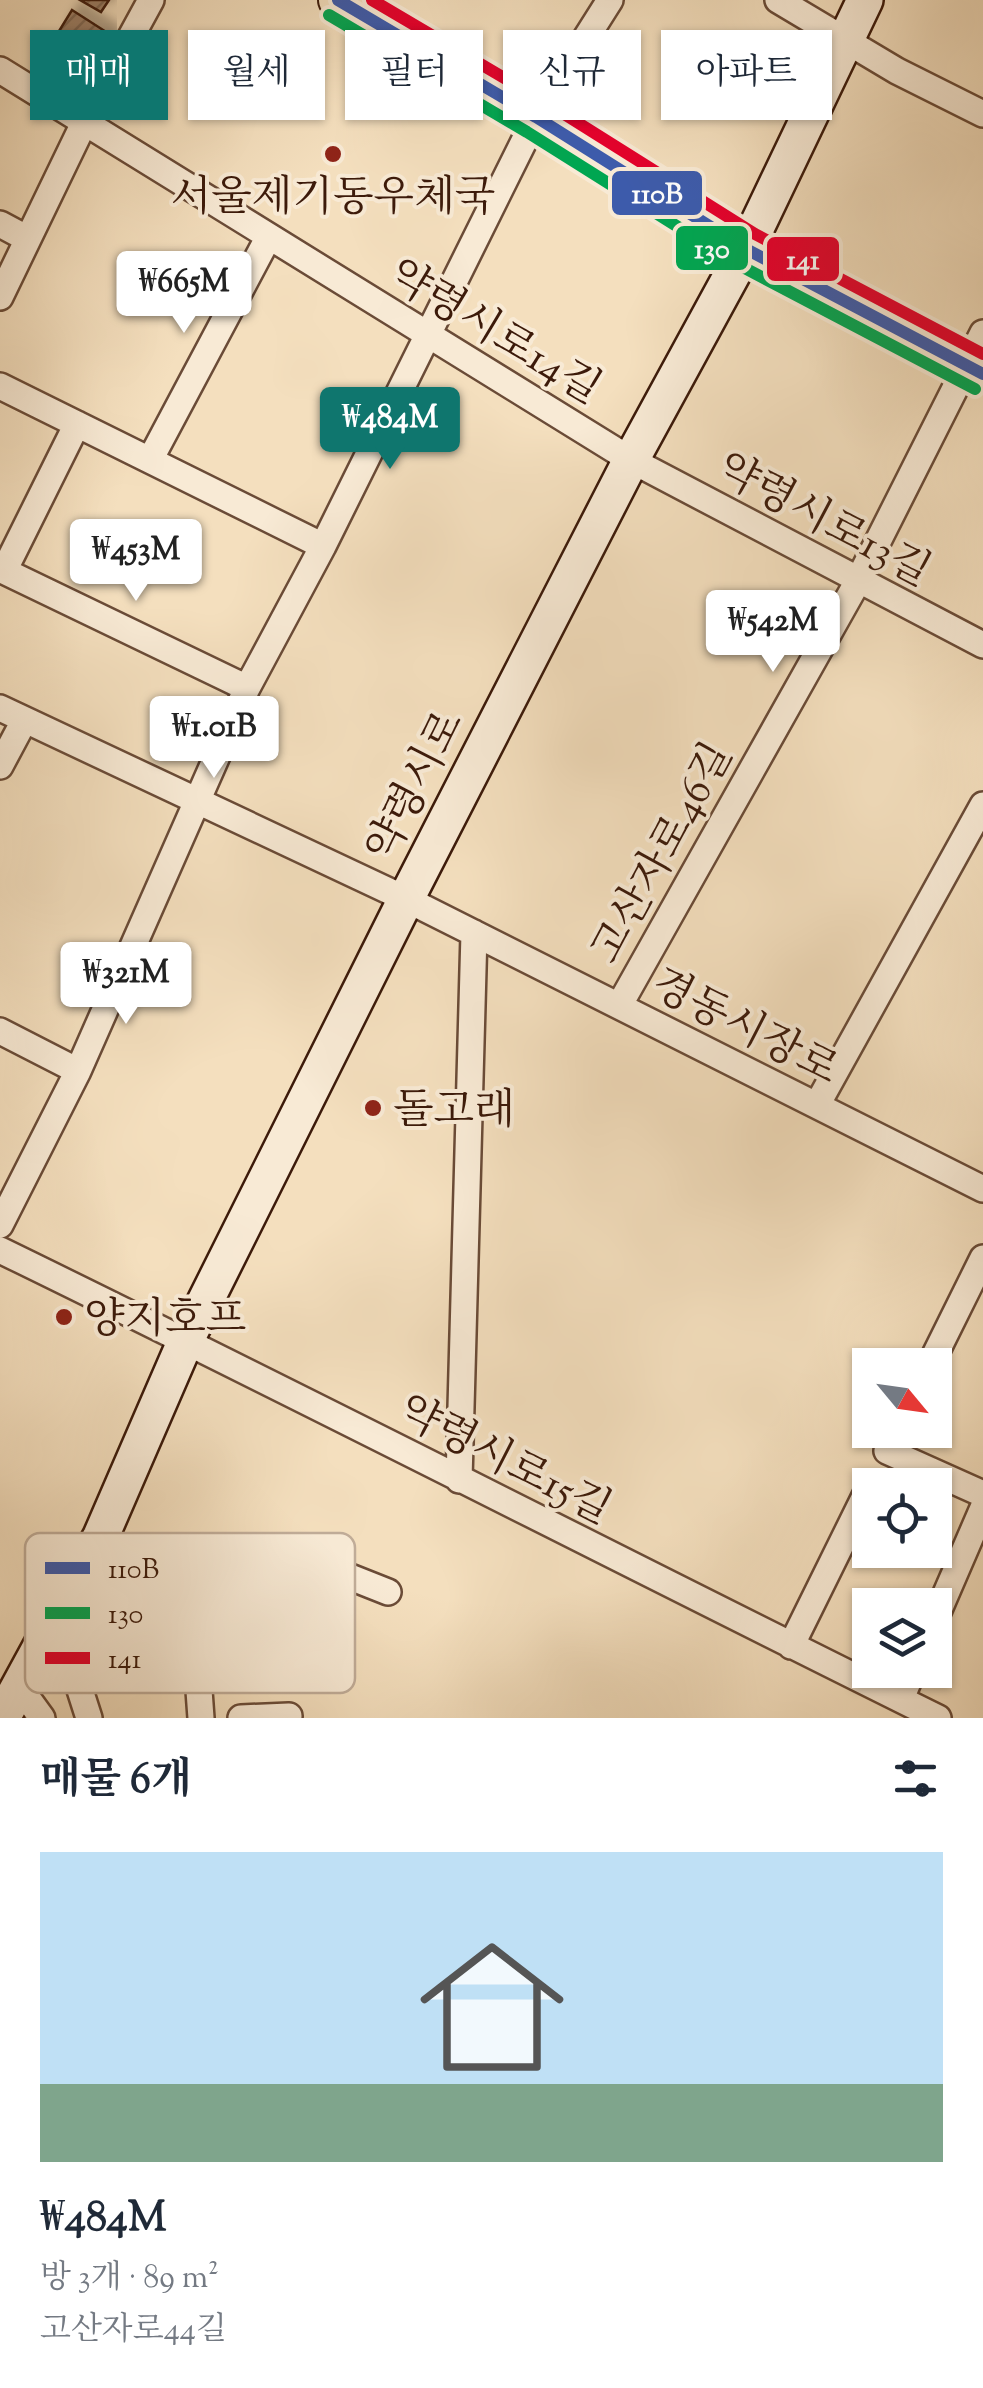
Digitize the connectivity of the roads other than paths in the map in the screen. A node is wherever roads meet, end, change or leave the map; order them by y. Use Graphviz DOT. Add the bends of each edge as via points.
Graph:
graph roads {
  1 [pos="151,0"];
  2 [pos="338,0"];
  3 [pos="610,0"];
  4 [pos="778,0"];
  5 [pos="865,0"];
  6 [pos="591,30"];
  7 [pos="846,42"];
  8 [pos="0,70"];
  9 [pos="503,98"];
  10 [pos="983,114"];
  11 [pos="535,120"];
  12 [pos="541,120"];
  13 [pos="85,122"];
  14 [pos="0,224"];
  15 [pos="268,238"];
  16 [pos="28,239"];
  17 [pos="746,249"];
  18 [pos="0,298"];
  19 [pos="427,336"];
  20 [pos="978,357"];
  21 [pos="0,386"];
  22 [pos="77,424"];
  23 [pos="150,460"];
  24 [pos="631,460"];
  25 [pos="323,546"];
  26 [pos="2,570"];
  27 [pos="858,581"];
  28 [pos="983,646"];
  29 [pos="247,688"];
  30 [pos="0,708"];
  31 [pos="24,721"];
  32 [pos="0,766"];
  33 [pos="194,802"];
  34 [pos="983,805"];
  35 [pos="406,898"];
  36 [pos="474,932"];
  37 [pos="619,1006"];
  38 [pos="0,1031"];
  39 [pos="78,1071"];
  40 [pos="817,1105"];
  41 [pos="983,1189"];
  42 [pos="0,1226"];
  43 [pos="0,1250"];
  44 [pos="983,1258"];
  45 [pos="186,1340"];
  46 [pos="938,1348"];
  47 [pos="905,1448"];
  48 [pos="459,1480"];
  49 [pos="983,1494"];
  50 [pos="983,1508"];
  51 [pos="852,1521"];
  52 [pos="102,1533"];
  53 [pos="355,1579"];
  54 [pos="949,1588"];
  55 [pos="388,1592"];
  56 [pos="790,1646"];
  57 [pos="25,1673"];
  58 [pos="18,1685"];
  59 [pos="906,1688"];
  60 [pos="81,1693"];
  61 [pos="199,1693"];
  62 [pos="901,1699"];
  63 [pos="290,1716"];
  64 [pos="1,1717"];
  65 [pos="42,1718"];
  66 [pos="89,1718"];
  67 [pos="201,1718"];
  68 [pos="242,1718"];
  69 [pos="938,1718"];
  1 -- 13 [label="street"];
  2 -- 9 [label="main road"];
  3 -- 6 [label="street"];
  4 -- 7 [label="street"];
  5 -- 7 [label="main road, 약령시로"];
  7 -- 10 [label="street"];
  7 -- 17 [label="main road, 약령시로"];
  8 -- 13 [label="street, 약령시로14길"];
  11 -- 19 [label="street"];
  12 -- 17 [label="main road"];
  13 -- 15 [label="street, 약령시로14길"];
  13 -- 16 [label="street"];
  14 -- 16 [label="street"];
  15 -- 19 [label="street, 약령시로14길"];
  15 -- 23 [label="street"];
  16 -- 18 [label="street"];
  17 -- 20 [label="main road"];
  17 -- 24 [label="main road, 약령시로"];
  19 -- 24 [label="street, 약령시로14길"];
  19 -- 25 [label="street"];
  20 -- 27 [label="street, 고산자로46길"];
  21 -- 22 [label="street"];
  22 -- 23 [label="street"];
  22 -- 26 [label="street"];
  23 -- 25 [label="street"];
  24 -- 27 [label="street, 약령시로13길"];
  24 -- 35 [label="main road, 약령시로"];
  25 -- 29 [label="street"];
  26 -- 29 [label="street"];
  27 -- 28 [label="street, 약령시로13길"];
  27 -- 37 [label="street, 고산자로46길"];
  29 -- 33 [label="street"];
  30 -- 31 [label="street, 경동시장로"];
  31 -- 32 [label="street"];
  31 -- 33 [label="street, 경동시장로"];
  33 -- 35 [label="street, 경동시장로"];
  33 -- 39 [label="street"];
  34 -- 40 [label="street"];
  35 -- 36 [label="street, 경동시장로"];
  35 -- 45 [label="main road, 약령시로"];
  36 -- 37 [label="street, 경동시장로"];
  36 -- 48 [label="street"];
  37 -- 40 [label="street, 경동시장로"];
  38 -- 39 [label="street"];
  39 -- 42 [label="street"];
  40 -- 41 [label="street, 경동시장로"];
  43 -- 45 [label="street, 약령시로15길"];
  44 -- 46 [label="street"];
  45 -- 48 [label="street, 약령시로15길"];
  45 -- 52 [label="main road, 약령시로"];
  47 -- 49 [label="street"];
  48 -- 56 [label="street, 약령시로15길"];
  50 -- 54 [label="street"];
  51 -- 56 [label="street"];
  53 -- 55 [label="street"];
  56 -- 62 [label="street, 약령시로15길"];
  57 -- 58 [label="main road, 약령시로"];
  58 -- 64 [label="main road, 약령시로"];
  58 -- 65 [label="street"];
  59 -- 62 [label="street"];
  60 -- 66 [label="street"];
  61 -- 67 [label="street"];
  62 -- 69 [label="street, 약령시로15길"];
  63 -- 68 [label="street"];
}
